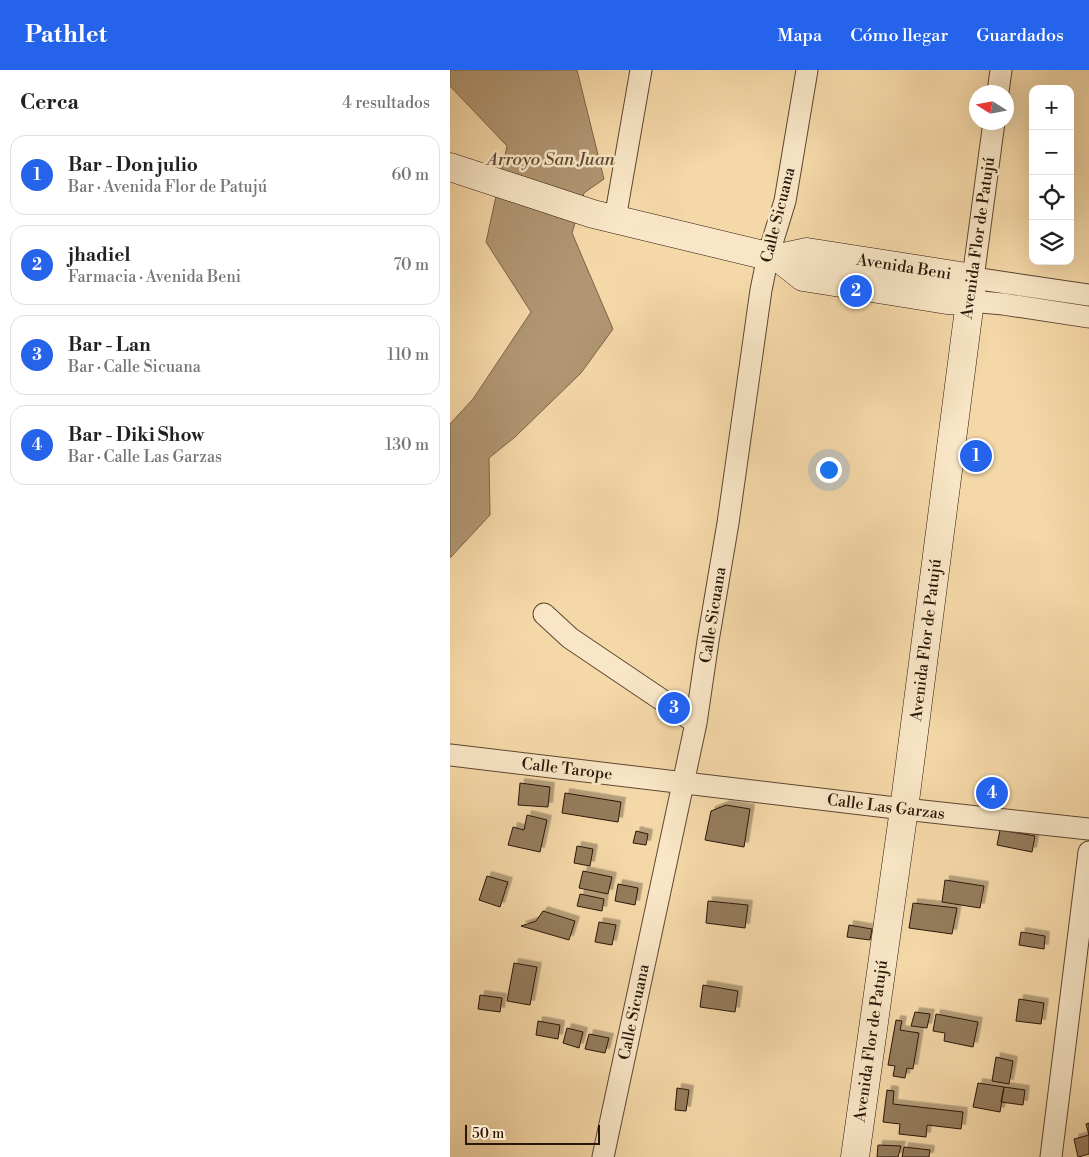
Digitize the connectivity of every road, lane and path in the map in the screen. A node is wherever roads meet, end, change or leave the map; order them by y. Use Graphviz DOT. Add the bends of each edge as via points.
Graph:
graph roads {
  1 [pos="641,70"];
  2 [pos="807,70"];
  3 [pos="1000,70"];
  4 [pos="999,85"];
  5 [pos="993,130"];
  6 [pos="450,167"];
  7 [pos="604,217"];
  8 [pos="773,257"];
  9 [pos="971,289"];
  10 [pos="1089,295"];
  11 [pos="1089,317"];
  12 [pos="544,614"];
  13 [pos="696,723"];
  14 [pos="450,755"];
  15 [pos="684,783"];
  16 [pos="904,809"];
  17 [pos="1089,829"];
  18 [pos="1089,852"];
  19 [pos="603,1157"];
  20 [pos="855,1157"];
  21 [pos="1051,1157"];
  1 -- 7 [label="street"];
  2 -- 8 [label="street, Calle Sicuana"];
  3 -- 4 [label="street"];
  5 -- 9 [label="street, Avenida Flor de Patujú"];
  6 -- 7 [label="main road, Avenida Beni"];
  7 -- 8 [label="main road, Avenida Beni"];
  8 -- 9 [label="main road, Avenida Beni" via="807,252"];
  8 -- 13 [label="street, Calle Sicuana" via="761,290"];
  9 -- 10 [label="street, Avenida Beni"];
  9 -- 11 [label="street, Avenida Beni" via="1003,304"];
  9 -- 16 [label="main road, Avenida Flor de Patujú"];
  12 -- 13 [label="street" via="570,638"];
  13 -- 15 [label="street, Calle Sicuana"];
  14 -- 15 [label="street, Calle Tarope"];
  15 -- 16 [label="street, Calle Las Garzas"];
  15 -- 19 [label="street, Calle Sicuana"];
  16 -- 17 [label="street, Calle Las Garzas"];
  16 -- 20 [label="main road, Avenida Flor de Patujú"];
  18 -- 21 [label="street"];
}
